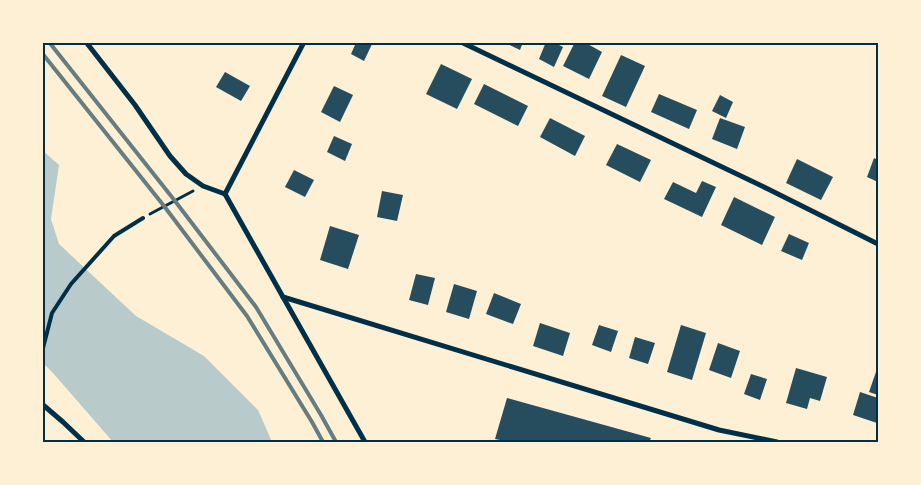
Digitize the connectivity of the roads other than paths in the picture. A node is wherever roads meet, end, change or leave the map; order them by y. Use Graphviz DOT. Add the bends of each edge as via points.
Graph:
graph roads {
  1 [pos="86,42"];
  2 [pos="304,42"];
  3 [pos="461,42"];
  4 [pos="225,194"];
  5 [pos="143,218"];
  6 [pos="878,244"];
  7 [pos="283,297"];
  8 [pos="42,352"];
  9 [pos="42,404"];
  10 [pos="84,442"];
  11 [pos="365,442"];
  12 [pos="778,442"];
  1 -- 4 [label="street" via="186,174 203,186"];
  2 -- 4 [label="street"];
  3 -- 6 [label="street"];
  4 -- 7 [label="street"];
  5 -- 8 [label="lane" via="114,236 71,284 52,314"];
  7 -- 11 [label="street"];
  7 -- 12 [label="street" via="719,430"];
  9 -- 10 [label="street"];
}
